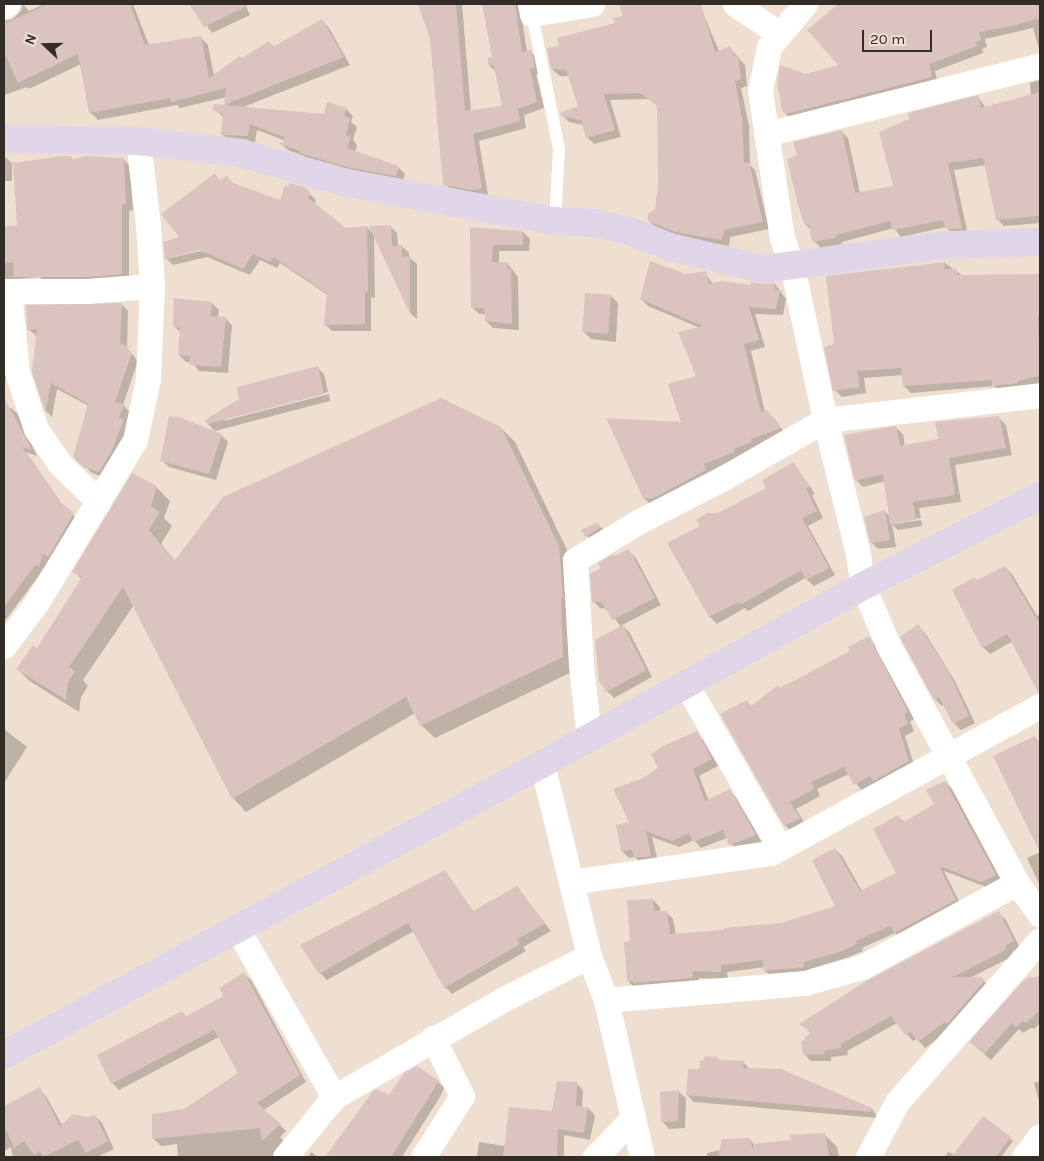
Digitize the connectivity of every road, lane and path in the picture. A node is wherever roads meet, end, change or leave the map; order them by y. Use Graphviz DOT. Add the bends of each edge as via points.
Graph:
graph roads {
  1 [pos="7,4"];
  2 [pos="592,4"];
  3 [pos="736,4"];
  4 [pos="805,4"];
  5 [pos="4,6"];
  6 [pos="531,9"];
  7 [pos="780,34"];
  8 [pos="1040,65"];
  9 [pos="766,134"];
  10 [pos="4,138"];
  11 [pos="138,141"];
  12 [pos="555,221"];
  13 [pos="1040,242"];
  14 [pos="792,266"];
  15 [pos="152,286"];
  16 [pos="6,291"];
  17 [pos="1040,395"];
  18 [pos="825,420"];
  19 [pos="1040,496"];
  20 [pos="99,502"];
  21 [pos="863,586"];
  22 [pos="4,646"];
  23 [pos="686,684"];
  24 [pos="1040,706"];
  25 [pos="589,738"];
  26 [pos="949,755"];
  27 [pos="542,764"];
  28 [pos="780,848"];
  29 [pos="571,882"];
  30 [pos="1017,883"];
  31 [pos="1040,915"];
  32 [pos="238,930"];
  33 [pos="1040,940"];
  34 [pos="589,956"];
  35 [pos="606,1000"];
  36 [pos="433,1038"];
  37 [pos="4,1055"];
  38 [pos="334,1097"];
  39 [pos="633,1118"];
  40 [pos="1040,1136"];
  41 [pos="284,1157"];
  42 [pos="423,1157"];
  43 [pos="595,1157"];
  44 [pos="642,1157"];
  45 [pos="868,1157"];
  46 [pos="1024,1157"];
  1 -- 5 [label="street"];
  2 -- 6 [label="street"];
  3 -- 7 [label="street"];
  4 -- 7 [label="street"];
  6 -- 12 [label="lane" via="559,149"];
  7 -- 9 [label="street" via="769,47 760,91"];
  8 -- 9 [label="street"];
  9 -- 14 [label="street" via="782,238"];
  10 -- 11 [label="street"];
  11 -- 12 [label="street" via="241,153 347,183"];
  11 -- 15 [label="street"];
  12 -- 14 [label="street" via="594,223 630,231 670,247 762,269"];
  13 -- 14 [label="street" via="946,245"];
  14 -- 18 [label="street"];
  15 -- 16 [label="street" via="87,291"];
  15 -- 20 [label="street" via="148,379 135,440"];
  16 -- 20 [label="street" via="17,372 36,429 60,464"];
  17 -- 18 [label="street"];
  18 -- 21 [label="street"];
  18 -- 25 [label="street" via="574,560"];
  19 -- 21 [label="street"];
  20 -- 22 [label="street" via="37,602"];
  21 -- 23 [label="street"];
  21 -- 26 [label="street" via="888,645"];
  23 -- 25 [label="street"];
  23 -- 28 [label="street"];
  24 -- 26 [label="street"];
  25 -- 27 [label="street"];
  26 -- 28 [label="street"];
  26 -- 30 [label="street"];
  27 -- 29 [label="street"];
  27 -- 32 [label="street"];
  28 -- 29 [label="street" via="771,853"];
  29 -- 34 [label="street"];
  30 -- 31 [label="street"];
  30 -- 35 [label="street" via="862,967 805,984"];
  32 -- 37 [label="street"];
  32 -- 38 [label="street"];
  33 -- 45 [label="street" via="897,1102"];
  34 -- 35 [label="street"];
  34 -- 36 [label="street"];
  35 -- 39 [label="street"];
  36 -- 38 [label="street"];
  36 -- 42 [label="street" via="462,1096"];
  38 -- 41 [label="street"];
  39 -- 43 [label="street"];
  39 -- 44 [label="street"];
  40 -- 46 [label="street"];
}
